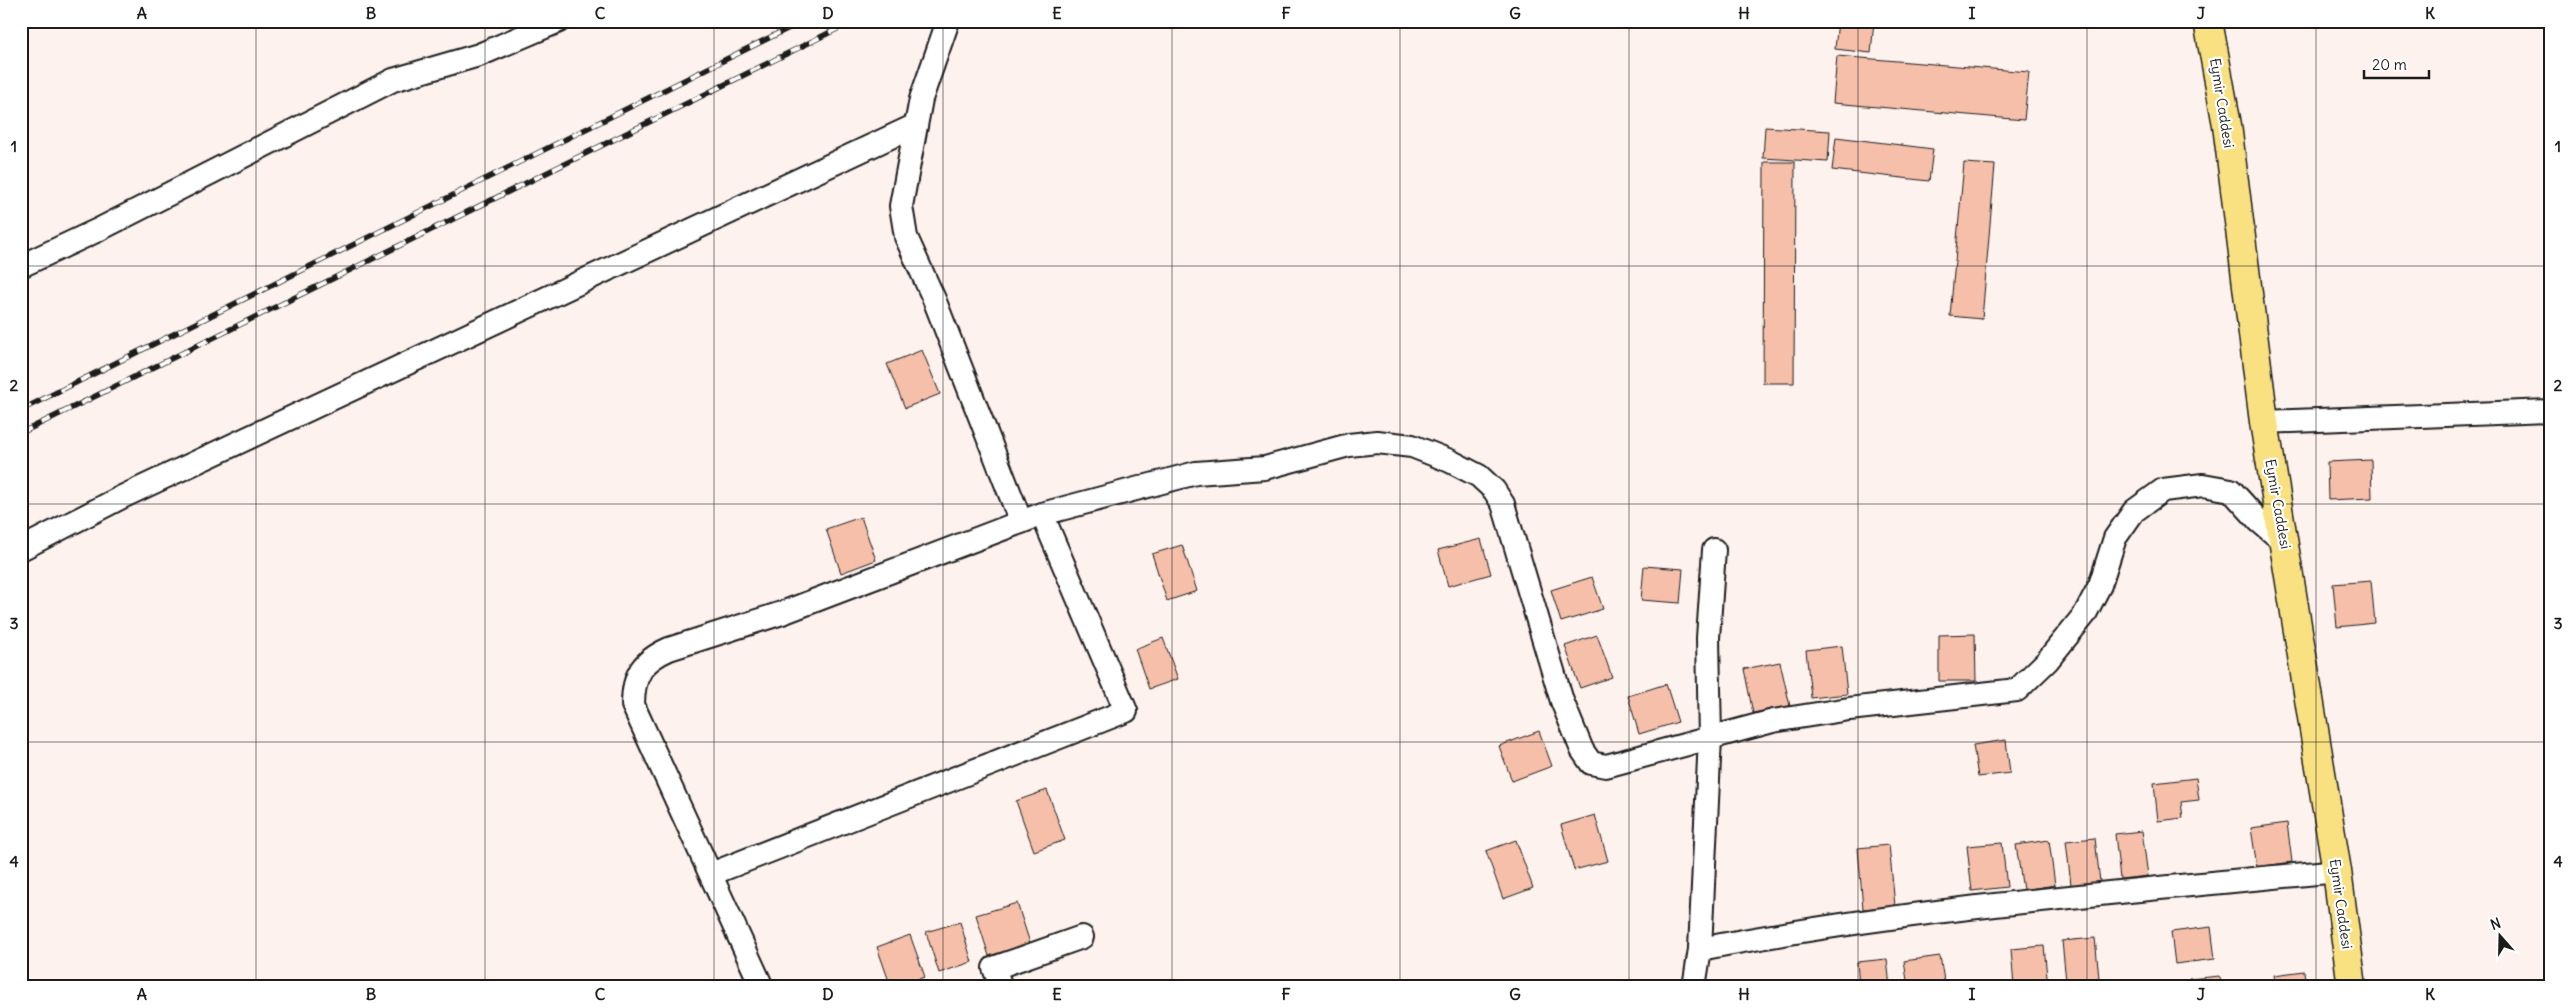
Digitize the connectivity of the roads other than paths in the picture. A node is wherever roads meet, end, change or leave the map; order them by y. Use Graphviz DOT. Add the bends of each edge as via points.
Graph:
graph roads {
  1 [pos="559,21"];
  2 [pos="948,21"];
  3 [pos="2208,21"];
  4 [pos="916,125"];
  5 [pos="21,266"];
  6 [pos="2551,411"];
  7 [pos="2264,422"];
  8 [pos="1042,514"];
  9 [pos="1021,522"];
  10 [pos="2284,542"];
  11 [pos="21,549"];
  12 [pos="1714,550"];
  13 [pos="1710,738"];
  14 [pos="2336,871"];
  15 [pos="711,874"];
  16 [pos="1082,937"];
  17 [pos="1700,949"];
  18 [pos="762,987"];
  19 [pos="1001,987"];
  20 [pos="1694,987"];
  21 [pos="2352,987"];
  1 -- 5 [label="street" via="479,55 393,80"];
  2 -- 4 [label="street" via="921,99"];
  3 -- 7 [label="main road, Eymir Caddesi" via="2227,125"];
  4 -- 9 [label="street" via="901,206 906,237 934,299"];
  4 -- 11 [label="street" via="122,496"];
  6 -- 7 [label="street"];
  7 -- 10 [label="main road, Eymir Caddesi"];
  8 -- 9 [label="street"];
  8 -- 13 [label="street" via="1196,473 1266,468 1349,445 1376,442 1412,446 1479,476 1503,504 1562,701 1582,750 1591,763 1606,766"];
  8 -- 15 [label="street" via="1126,711"];
  9 -- 15 [label="street" via="782,613 652,657 640,671 633,690 633,705"];
  10 -- 13 [label="street" via="2259,521 2231,490 2203,485 2164,490 2134,512 2116,538 2100,584 2084,614 2048,661 2018,690 1849,709 1773,722"];
  10 -- 14 [label="main road, Eymir Caddesi"];
  12 -- 13 [label="street" via="1708,638"];
  13 -- 17 [label="street"];
  14 -- 17 [label="street" via="1952,910 1795,931"];
  14 -- 21 [label="main road, Eymir Caddesi"];
  15 -- 18 [label="street"];
  16 -- 19 [label="street" via="994,968"];
  17 -- 20 [label="street"];
}
